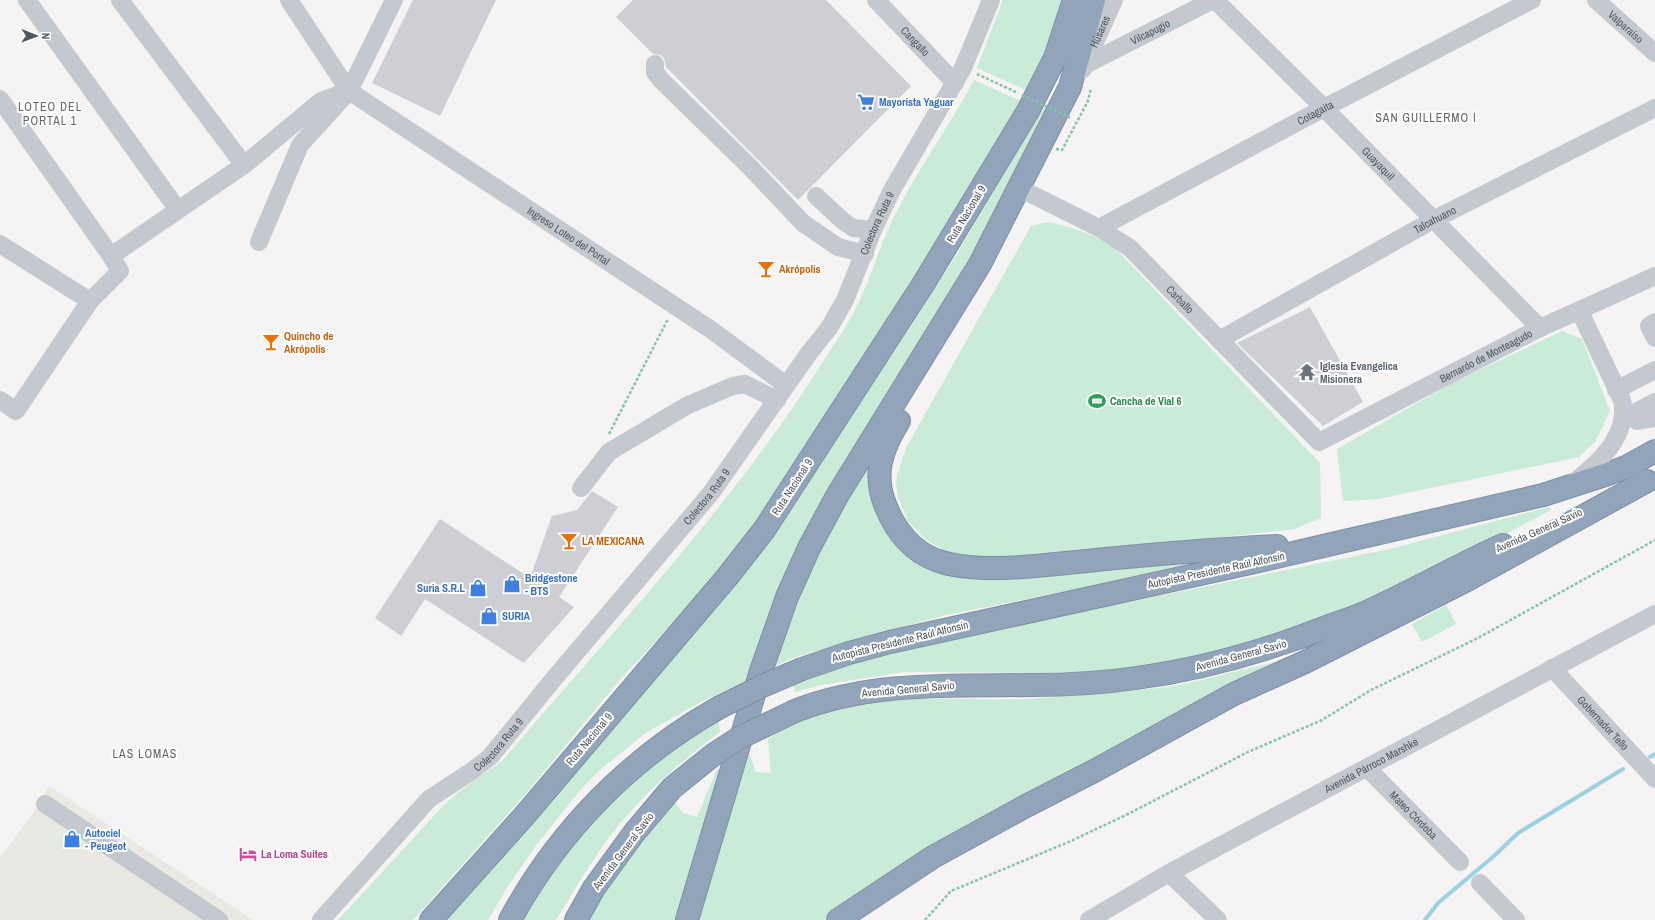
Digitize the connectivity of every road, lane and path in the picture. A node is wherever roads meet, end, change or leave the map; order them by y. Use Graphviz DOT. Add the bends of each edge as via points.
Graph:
graph roads {
  1 [pos="27,0"];
  2 [pos="120,0"];
  3 [pos="289,0"];
  4 [pos="394,0"];
  5 [pos="876,0"];
  6 [pos="991,0"];
  7 [pos="1074,0"];
  8 [pos="1094,0"];
  9 [pos="1114,0"];
  10 [pos="1214,0"];
  11 [pos="1532,0"];
  12 [pos="1596,0"];
  13 [pos="892,7"];
  14 [pos="1655,53"];
  15 [pos="655,64"];
  16 [pos="1087,64"];
  17 [pos="977,74"];
  18 [pos="955,83"];
  19 [pos="1070,87"];
  20 [pos="1091,88"];
  21 [pos="349,90"];
  22 [pos="0,99"];
  23 [pos="1324,108"];
  24 [pos="1655,108"];
  25 [pos="1068,124"];
  26 [pos="1059,142"];
  27 [pos="244,165"];
  28 [pos="1019,188"];
  29 [pos="816,196"];
  30 [pos="178,210"];
  31 [pos="1433,220"];
  32 [pos="1099,228"];
  33 [pos="873,230"];
  34 [pos="259,242"];
  35 [pos="0,244"];
  36 [pos="865,254"];
  37 [pos="111,256"];
  38 [pos="980,264"];
  39 [pos="1655,276"];
  40 [pos="90,301"];
  41 [pos="675,306"];
  42 [pos="1579,310"];
  43 [pos="1540,328"];
  44 [pos="1219,340"];
  45 [pos="1655,370"];
  46 [pos="1655,383"];
  47 [pos="1655,392"];
  48 [pos="781,393"];
  49 [pos="0,400"];
  50 [pos="1655,402"];
  51 [pos="1624,411"];
  52 [pos="1655,418"];
  53 [pos="606,439"];
  54 [pos="1319,442"];
  55 [pos="1655,450"];
  56 [pos="1651,479"];
  57 [pos="581,488"];
  58 [pos="1567,488"];
  59 [pos="1655,540"];
  60 [pos="1336,543"];
  61 [pos="1655,614"];
  62 [pos="1552,668"];
  63 [pos="1367,768"];
  64 [pos="1655,778"];
  65 [pos="45,804"];
  66 [pos="1460,862"];
  67 [pos="1169,873"];
  68 [pos="1480,883"];
  69 [pos="219,920"];
  70 [pos="321,920"];
  71 [pos="431,920"];
  72 [pos="510,920"];
  73 [pos="576,920"];
  74 [pos="687,920"];
  75 [pos="838,920"];
  76 [pos="925,920"];
  77 [pos="1089,920"];
  78 [pos="1218,920"];
  79 [pos="1516,920"];
  1 -- 30 [label="street"];
  2 -- 27 [label="street"];
  3 -- 21 [label="street"];
  4 -- 21 [label="street"];
  5 -- 13 [label="street, Cangallo"];
  6 -- 18 [label="street, Colectora Ruta 9" via="969,56"];
  7 -- 71 [label="highway, Ruta Nacional 9" via="1055,58 1028,111 924,283 764,530 525,815"];
  8 -- 19 [label="highway"];
  9 -- 16 [label="street, Húsares"];
  10 -- 16 [label="street, Vilcapugio"];
  10 -- 23 [label="street, Guayaquil"];
  11 -- 23 [label="street, Cotagaita"];
  12 -- 14 [label="street, Valparaíso"];
  13 -- 18 [label="street, Cangallo"];
  15 -- 36 [label="street" via="655,72 661,80 803,223 838,247"];
  16 -- 19 [label="street"];
  17 -- 25 [label="path, bridge" via="1071,118"];
  18 -- 33 [label="street, Colectora Ruta 9" via="892,190"];
  19 -- 28 [label="highway"];
  20 -- 26 [label="path" via="1088,101 1062,150 1056,149"];
  21 -- 27 [label="street" via="320,101"];
  21 -- 34 [label="street" via="300,145"];
  21 -- 41 [label="street, Ingreso Loteo del Portal"];
  22 -- 37 [label="street"];
  23 -- 31 [label="street, Guayaquil"];
  23 -- 32 [label="street, Cotagaita"];
  24 -- 31 [label="street, Talcahuano"];
  27 -- 30 [label="street"];
  28 -- 32 [label="street, Carballo"];
  28 -- 38 [label="highway"];
  29 -- 33 [label="street" via="853,228"];
  30 -- 37 [label="street"];
  31 -- 43 [label="street, Guayaquil"];
  31 -- 44 [label="street, Talcahuano"];
  32 -- 44 [label="street, Carballo" via="1120,240 1136,254"];
  33 -- 36 [label="street, Colectora Ruta 9"];
  35 -- 40 [label="street"];
  36 -- 48 [label="street, Colectora Ruta 9" via="845,300 829,328"];
  37 -- 40 [label="street" via="120,271"];
  38 -- 60 [label="highway" via="971,295 957,323 883,451 879,473 882,499 895,526 916,549 946,564 996,567 1209,549"];
  38 -- 74 [label="highway" via="837,496 809,548 787,597 761,671"];
  39 -- 42 [label="street, Bernardo de Monteagudo"];
  40 -- 49 [label="street" via="16,411"];
  41 -- 48 [label="street, Ingreso Loteo del Portal" via="710,329"];
  41 -- 53 [label="path"];
  42 -- 43 [label="street, Bernardo de Monteagudo"];
  42 -- 51 [label="street"];
  43 -- 54 [label="street, Bernardo de Monteagudo"];
  44 -- 54 [label="street, Carballo"];
  45 -- 51 [label="street"];
  46 -- 51 [label="street"];
  47 -- 51 [label="street"];
  48 -- 57 [label="street" via="745,384 688,405 609,452"];
  48 -- 70 [label="street, Colectora Ruta 9" via="711,493 499,747 481,765 429,799"];
  50 -- 51 [label="street"];
  51 -- 52 [label="street"];
  51 -- 58 [label="street" via="1603,456"];
  55 -- 58 [label="highway" via="1626,467"];
  56 -- 73 [label="highway, Avenida General Savio, bridge" via="1475,558 1366,612 1295,640 1244,656 1168,674 1100,682 923,686 866,692 824,701 795,711 739,738 672,788 634,833 594,888"];
  56 -- 75 [label="highway" via="1467,580 1305,662 1234,694 1026,806 933,857"];
  58 -- 60 [label="highway"];
  59 -- 76 [label="path" via="1478,638 1371,690 1322,720 1248,752 1071,841 951,891"];
  60 -- 72 [label="highway, Autopista Presidente Raúl Alfonsín, bridge" via="890,642 802,669 760,687 720,707 665,741 601,797 539,870"];
  61 -- 62 [label="street, Avenida Párroco Marshke"];
  62 -- 63 [label="street, Avenida Párroco Marshke"];
  62 -- 64 [label="street, Gobernador Tello"];
  63 -- 66 [label="street, Mateo Córdoba"];
  63 -- 67 [label="street, Avenida Párroco Marshke"];
  65 -- 69 [label="street"];
  67 -- 77 [label="street, Avenida Párroco Marshke"];
  67 -- 78 [label="street"];
  68 -- 79 [label="street"];
}
